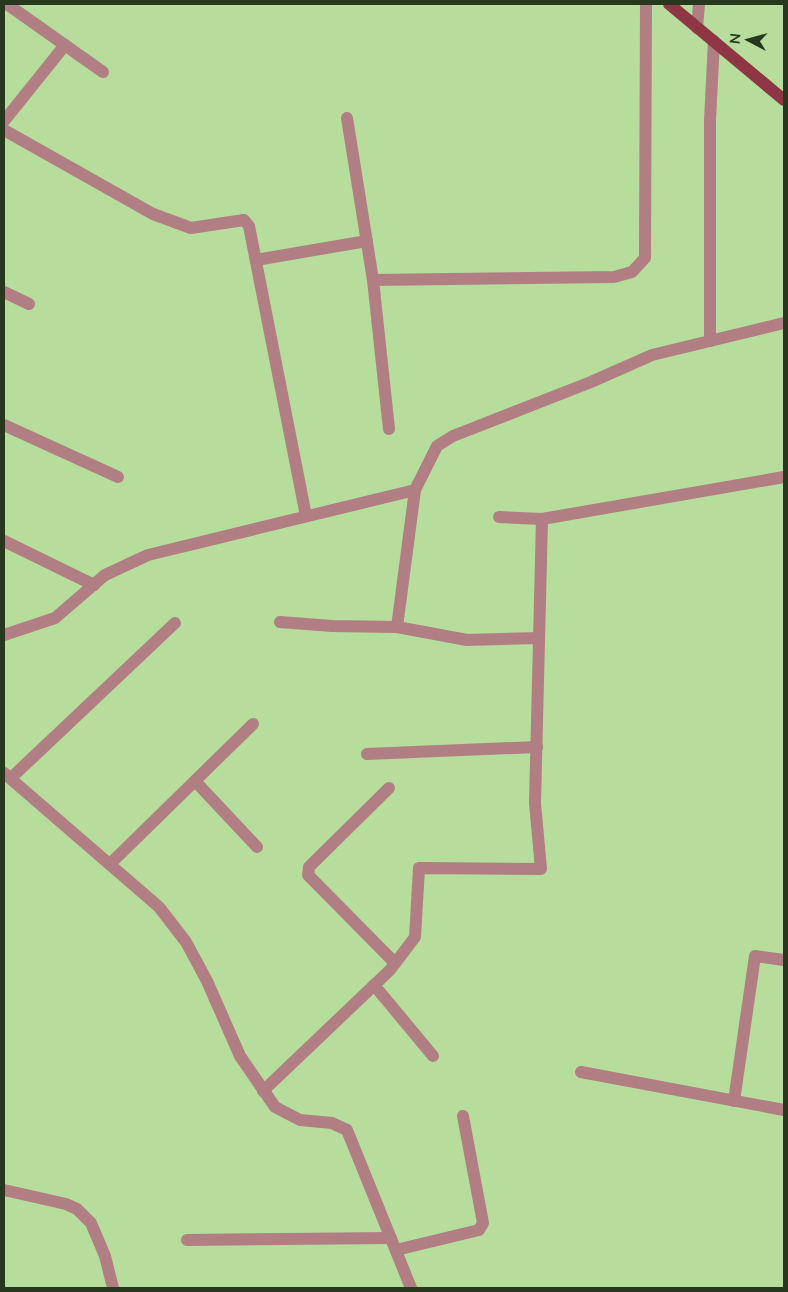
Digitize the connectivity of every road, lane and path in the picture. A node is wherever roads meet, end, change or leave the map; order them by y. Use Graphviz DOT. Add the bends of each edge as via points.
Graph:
graph roads {
  1 [pos="7,4"];
  2 [pos="646,4"];
  3 [pos="669,4"];
  4 [pos="699,4"];
  5 [pos="698,28"];
  6 [pos="714,41"];
  7 [pos="65,45"];
  8 [pos="103,72"];
  9 [pos="784,100"];
  10 [pos="347,118"];
  11 [pos="4,121"];
  12 [pos="4,130"];
  13 [pos="367,241"];
  14 [pos="256,260"];
  15 [pos="373,280"];
  16 [pos="4,292"];
  17 [pos="29,304"];
  18 [pos="784,322"];
  19 [pos="710,341"];
  20 [pos="4,425"];
  21 [pos="389,429"];
  22 [pos="118,477"];
  23 [pos="784,477"];
  24 [pos="415,490"];
  25 [pos="306,516"];
  26 [pos="499,517"];
  27 [pos="542,519"];
  28 [pos="4,542"];
  29 [pos="94,585"];
  30 [pos="280,622"];
  31 [pos="175,623"];
  32 [pos="397,627"];
  33 [pos="4,635"];
  34 [pos="539,638"];
  35 [pos="253,724"];
  36 [pos="537,747"];
  37 [pos="367,754"];
  38 [pos="8,776"];
  39 [pos="195,781"];
  40 [pos="389,788"];
  41 [pos="257,847"];
  42 [pos="110,864"];
  43 [pos="784,960"];
  44 [pos="396,963"];
  45 [pos="374,985"];
  46 [pos="433,1056"];
  47 [pos="581,1072"];
  48 [pos="263,1091"];
  49 [pos="734,1101"];
  50 [pos="784,1110"];
  51 [pos="463,1116"];
  52 [pos="4,1190"];
  53 [pos="188,1240"];
  54 [pos="394,1244"];
  55 [pos="113,1288"];
  56 [pos="411,1288"];
  1 -- 7 [label="street"];
  2 -- 15 [label="street" via="645,258 632,272 614,277"];
  3 -- 5 [label="main road"];
  4 -- 5 [label="street"];
  5 -- 6 [label="main road"];
  6 -- 9 [label="main road"];
  6 -- 19 [label="street" via="710,120"];
  7 -- 8 [label="street"];
  7 -- 11 [label="street"];
  10 -- 13 [label="street"];
  12 -- 14 [label="street" via="153,214 176,223 191,228 244,220 249,226"];
  13 -- 14 [label="street"];
  13 -- 15 [label="street"];
  14 -- 25 [label="street"];
  15 -- 21 [label="street"];
  16 -- 17 [label="street"];
  18 -- 19 [label="street"];
  19 -- 24 [label="street" via="652,355 453,436 437,446"];
  20 -- 22 [label="street"];
  23 -- 27 [label="street"];
  24 -- 25 [label="street"];
  24 -- 32 [label="street"];
  25 -- 29 [label="street" via="148,555 105,575"];
  26 -- 27 [label="street"];
  27 -- 34 [label="street"];
  28 -- 29 [label="street"];
  29 -- 33 [label="street" via="55,618"];
  30 -- 32 [label="street"];
  31 -- 38 [label="street"];
  32 -- 34 [label="street" via="467,640"];
  34 -- 36 [label="street"];
  35 -- 39 [label="street"];
  36 -- 37 [label="street"];
  36 -- 44 [label="street" via="535,804 541,869 419,868 414,937"];
  38 -- 42 [label="street"];
  39 -- 41 [label="street"];
  39 -- 42 [label="street"];
  40 -- 44 [label="street" via="309,867 308,875"];
  42 -- 48 [label="street" via="159,907 186,942 240,1056"];
  43 -- 49 [label="street" via="754,956"];
  44 -- 45 [label="street"];
  45 -- 46 [label="street"];
  45 -- 48 [label="street"];
  47 -- 49 [label="street"];
  48 -- 54 [label="street" via="275,1107 293,1117 332,1123 347,1130"];
  49 -- 50 [label="street"];
  51 -- 54 [label="street" via="483,1223 479,1230"];
  52 -- 55 [label="street" via="78,1209 91,1223 105,1256"];
  53 -- 54 [label="street"];
  54 -- 56 [label="street"];
}
